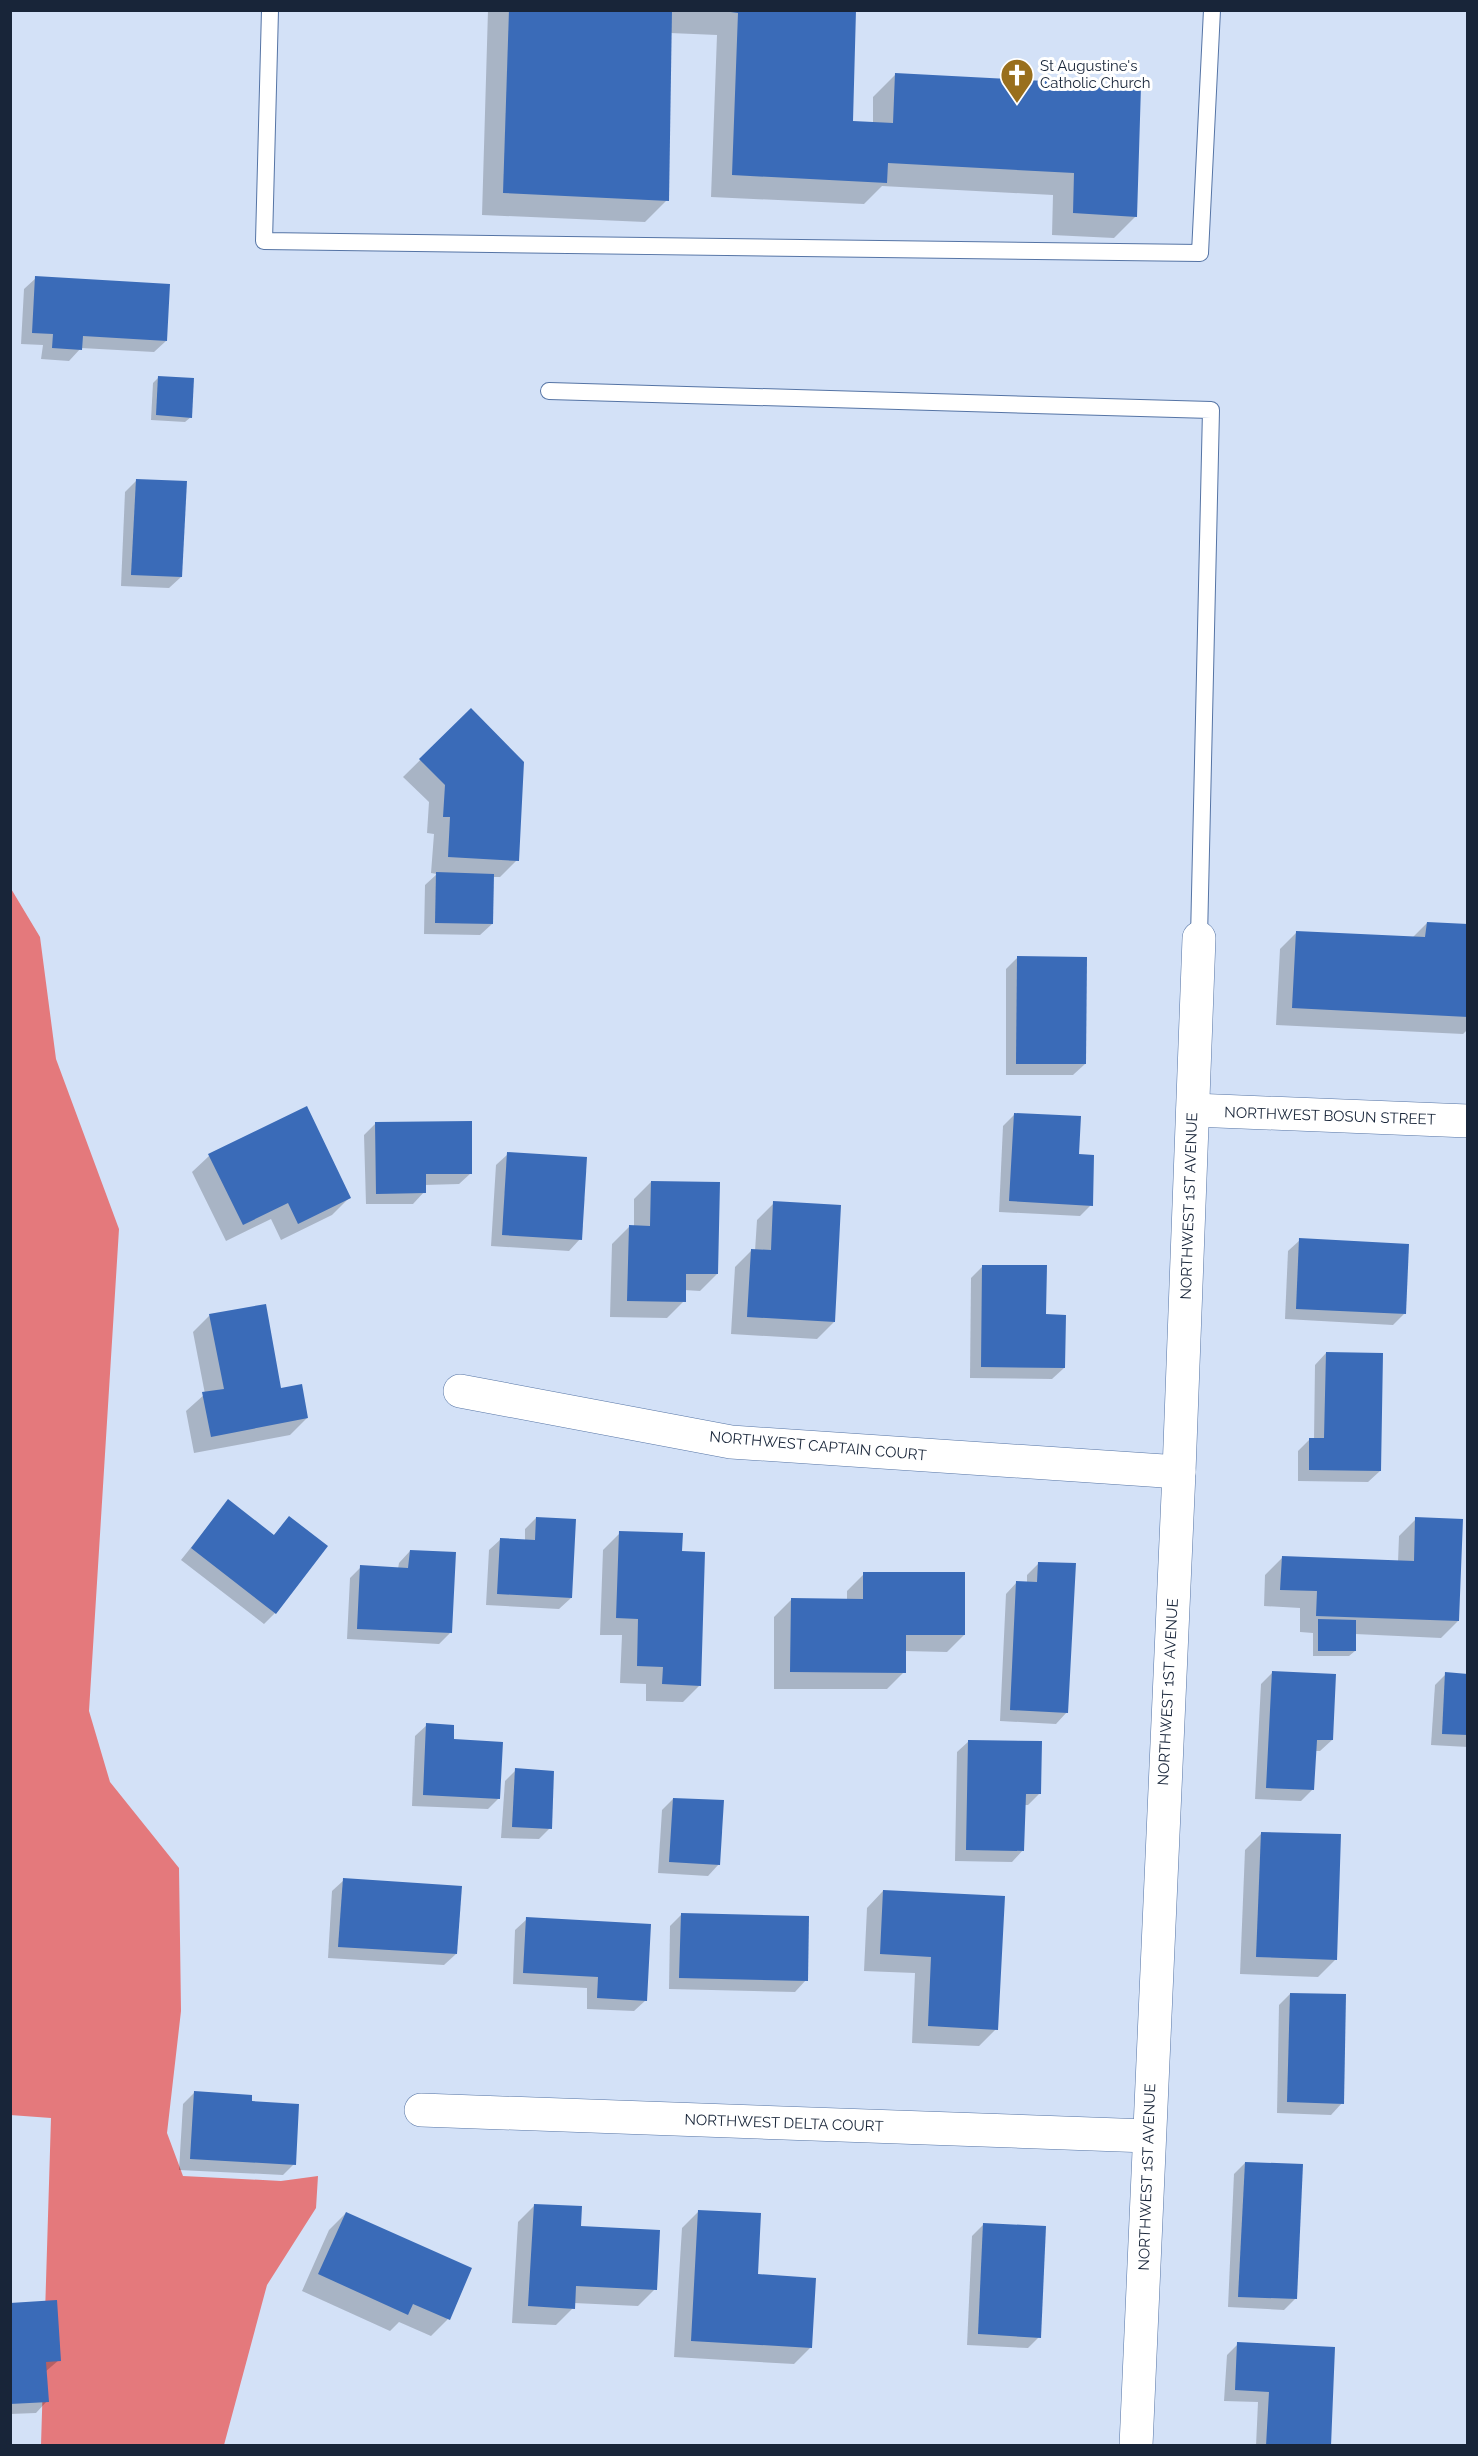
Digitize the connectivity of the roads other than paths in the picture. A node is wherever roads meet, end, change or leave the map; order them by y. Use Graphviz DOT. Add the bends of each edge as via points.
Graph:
graph roads {
  1 [pos="270,10"];
  2 [pos="1212,10"];
  3 [pos="549,391"];
  4 [pos="1199,938"];
  5 [pos="1193,1110"];
  6 [pos="1467,1121"];
  7 [pos="460,1391"];
  8 [pos="1179,1472"];
  9 [pos="421,2110"];
  10 [pos="1148,2136"];
  11 [pos="1136,2445"];
  1 -- 2 [label="lane" via="264,241 1200,253"];
  3 -- 4 [label="lane" via="1210,410"];
  4 -- 5 [label="street, NORTHWEST 1ST AVENUE"];
  5 -- 6 [label="street, NORTHWEST BOSUN STREET"];
  5 -- 8 [label="street, NORTHWEST 1ST AVENUE"];
  7 -- 8 [label="street, NORTHWEST CAPTAIN COURT" via="731,1442"];
  8 -- 10 [label="street, NORTHWEST 1ST AVENUE"];
  9 -- 10 [label="street, NORTHWEST DELTA COURT"];
  10 -- 11 [label="street, NORTHWEST 1ST AVENUE"];
}
